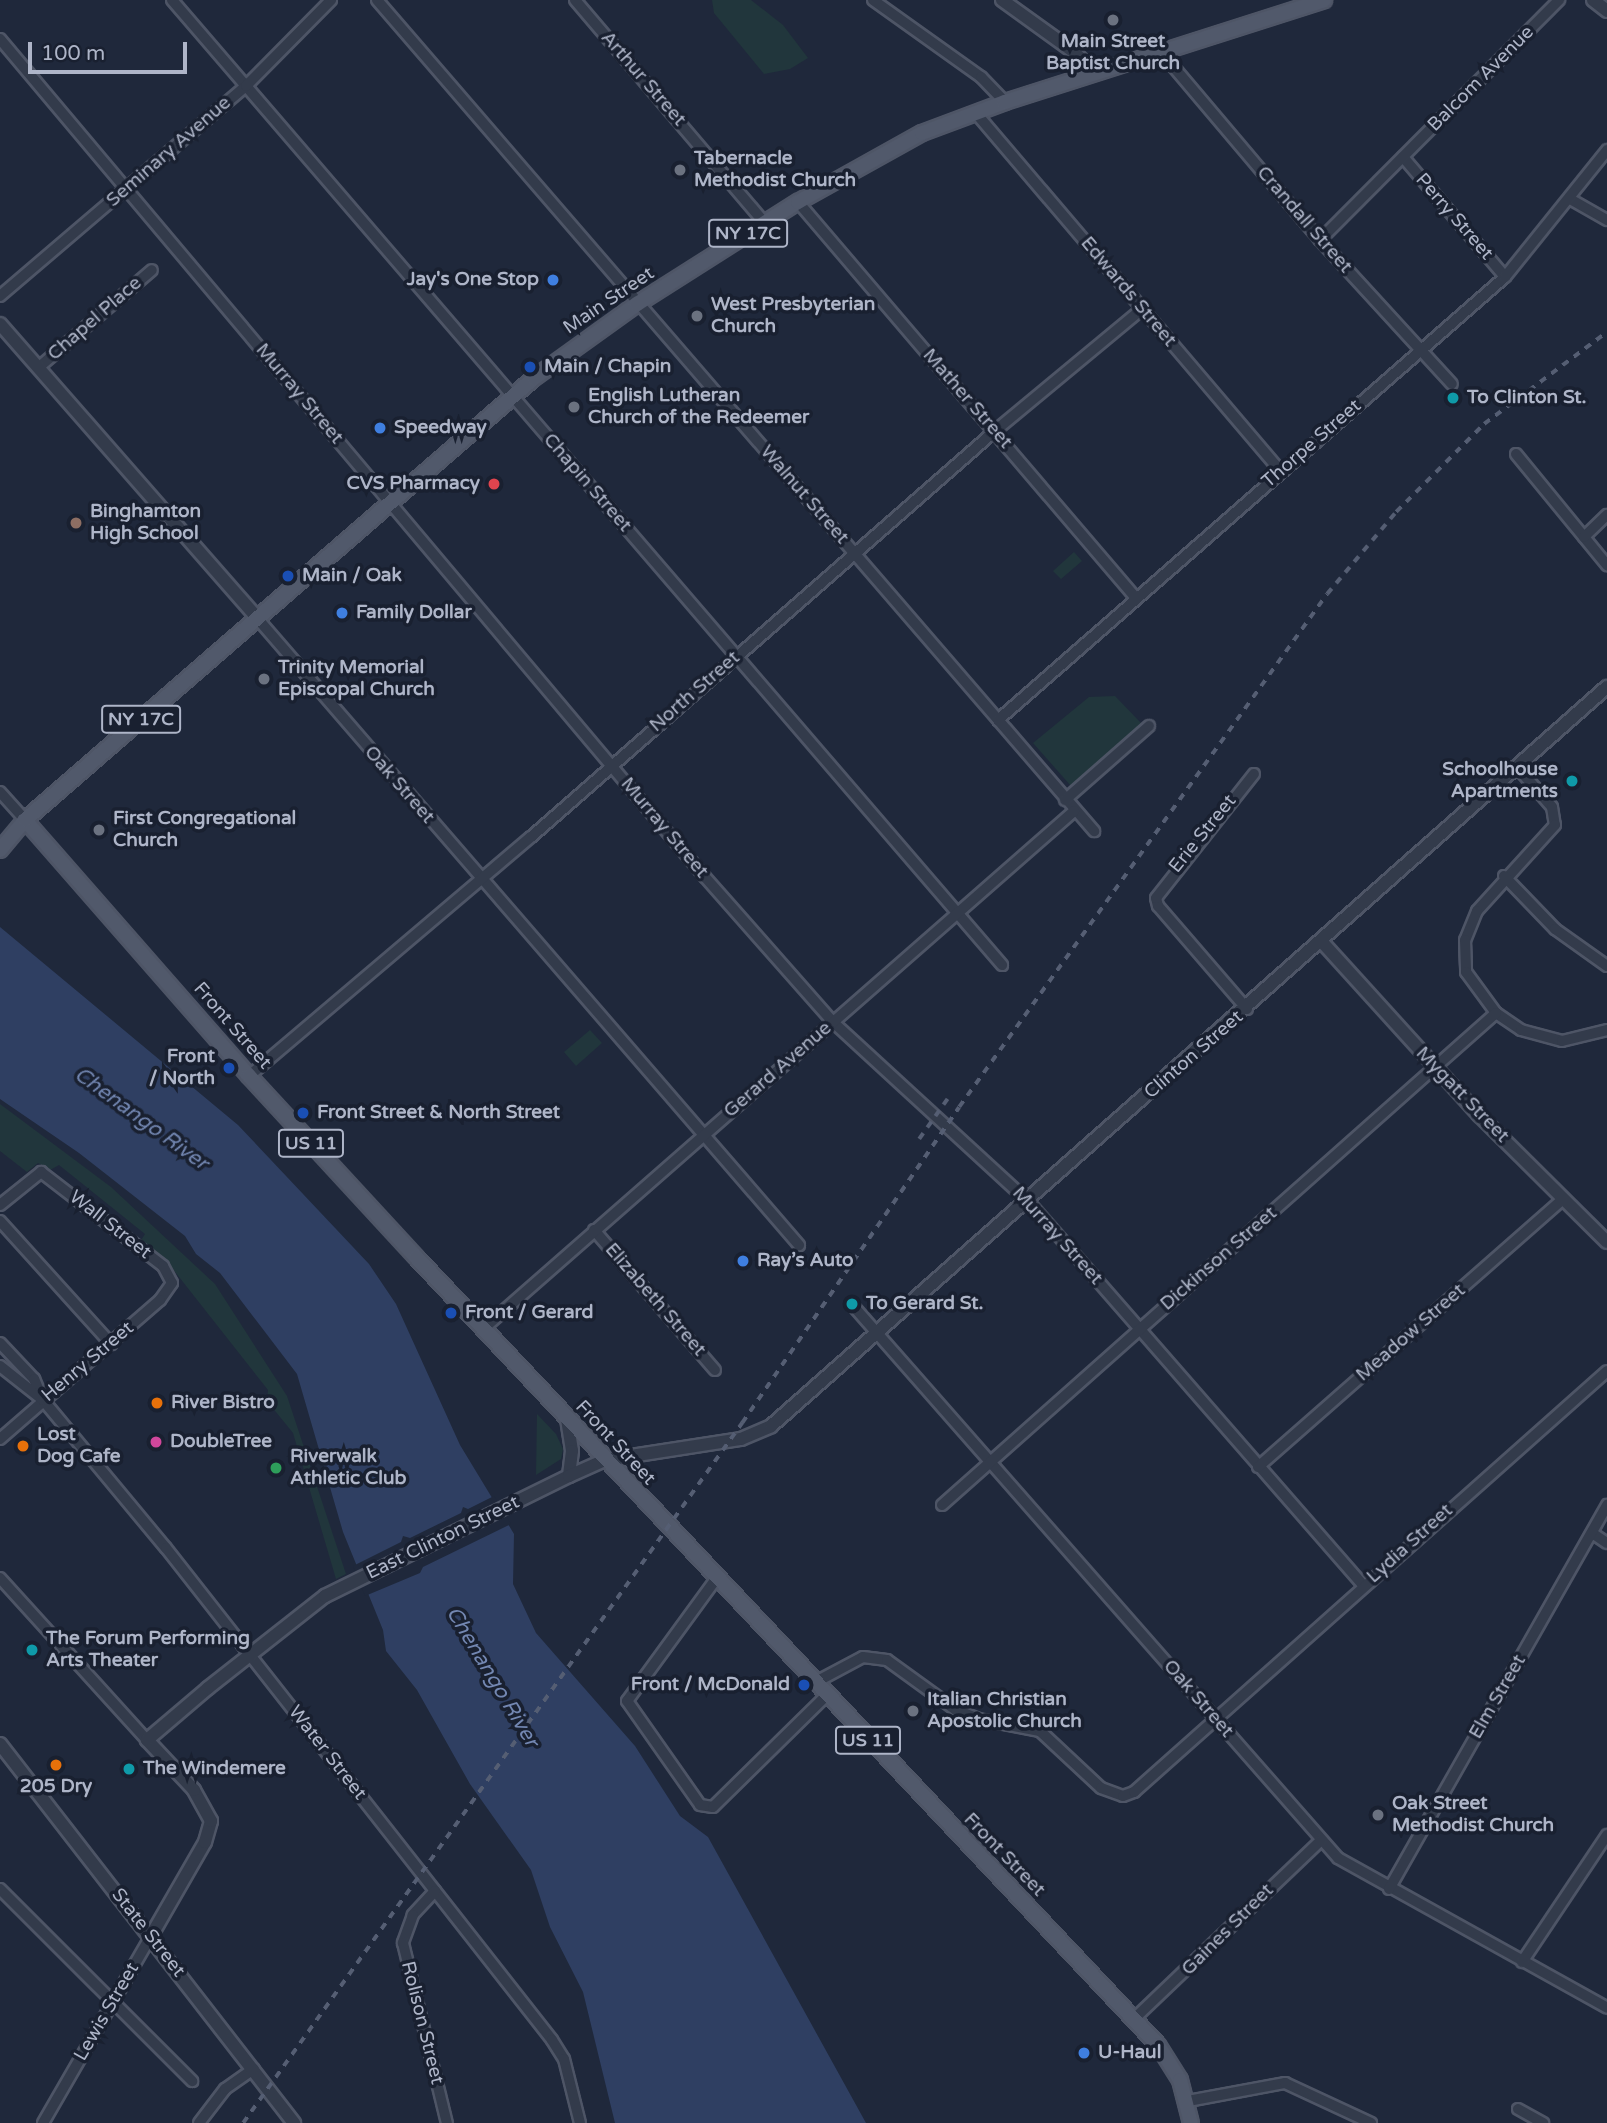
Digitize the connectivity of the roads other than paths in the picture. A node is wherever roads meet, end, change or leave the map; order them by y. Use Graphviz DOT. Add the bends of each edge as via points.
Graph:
graph roads {
  1 [pos="172,0"];
  2 [pos="331,0"];
  3 [pos="376,0"];
  4 [pos="575,0"];
  5 [pos="873,0"];
  6 [pos="1002,0"];
  7 [pos="1324,0"];
  8 [pos="1559,0"];
  9 [pos="1593,0"];
  10 [pos="1607,11"];
  11 [pos="0,39"];
  12 [pos="1161,52"];
  13 [pos="1095,73"];
  14 [pos="246,86"];
  15 [pos="1005,102"];
  16 [pos="975,112"];
  17 [pos="1607,150"];
  18 [pos="1403,157"];
  19 [pos="127,187"];
  20 [pos="1570,199"];
  21 [pos="798,202"];
  22 [pos="1607,220"];
  23 [pos="765,223"];
  24 [pos="1320,240"];
  25 [pos="152,270"];
  26 [pos="1505,277"];
  27 [pos="0,296"];
  28 [pos="637,304"];
  29 [pos="1142,309"];
  30 [pos="0,324"];
  31 [pos="1420,350"];
  32 [pos="38,368"];
  33 [pos="1452,384"];
  34 [pos="512,396"];
  35 [pos="995,431"];
  36 [pos="1516,454"];
  37 [pos="1280,471"];
  38 [pos="390,502"];
  39 [pos="1607,515"];
  40 [pos="1584,537"];
  41 [pos="856,554"];
  42 [pos="1607,565"];
  43 [pos="1135,597"];
  44 [pos="257,618"];
  45 [pos="737,655"];
  46 [pos="1607,687"];
  47 [pos="998,720"];
  48 [pos="1149,726"];
  49 [pos="611,765"];
  50 [pos="1517,767"];
  51 [pos="1254,774"];
  52 [pos="0,792"];
  53 [pos="1065,800"];
  54 [pos="1074,811"];
  55 [pos="26,820"];
  56 [pos="1094,831"];
  57 [pos="0,850"];
  58 [pos="1504,876"];
  59 [pos="481,878"];
  60 [pos="957,912"];
  61 [pos="1322,942"];
  62 [pos="1002,965"];
  63 [pos="1607,966"];
  64 [pos="1247,1009"];
  65 [pos="1496,1013"];
  66 [pos="833,1022"];
  67 [pos="1607,1030"];
  68 [pos="1435,1068"];
  69 [pos="249,1076"];
  70 [pos="704,1135"];
  71 [pos="1563,1199"];
  72 [pos="1028,1201"];
  73 [pos="0,1205"];
  74 [pos="0,1221"];
  75 [pos="594,1230"];
  76 [pos="1607,1242"];
  77 [pos="799,1244"];
  78 [pos="172,1283"];
  79 [pos="855,1308"];
  80 [pos="483,1329"];
  81 [pos="1138,1329"];
  82 [pos="877,1333"];
  83 [pos="0,1343"];
  84 [pos="111,1344"];
  85 [pos="0,1366"];
  86 [pos="715,1370"];
  87 [pos="1607,1371"];
  88 [pos="43,1400"];
  89 [pos="567,1419"];
  90 [pos="778,1420"];
  91 [pos="0,1439"];
  92 [pos="605,1460"];
  93 [pos="990,1461"];
  94 [pos="1258,1467"];
  95 [pos="569,1476"];
  96 [pos="942,1504"];
  97 [pos="1607,1505"];
  98 [pos="1591,1532"];
  99 [pos="1607,1543"];
  100 [pos="0,1578"];
  101 [pos="716,1579"];
  102 [pos="1363,1585"];
  103 [pos="249,1653"];
  104 [pos="814,1683"];
  105 [pos="827,1696"];
  106 [pos="1215,1718"];
  107 [pos="148,1740"];
  108 [pos="0,1744"];
  109 [pos="1607,1835"];
  110 [pos="1321,1840"];
  111 [pos="0,1889"];
  112 [pos="1389,1889"];
  113 [pos="435,1891"];
  114 [pos="151,1936"];
  115 [pos="1522,1962"];
  116 [pos="112,2004"];
  117 [pos="1607,2008"];
  118 [pos="1134,2019"];
  119 [pos="254,2069"];
  120 [pos="192,2081"];
  121 [pos="1188,2101"];
  122 [pos="1518,2109"];
  123 [pos="43,2123"];
  124 [pos="199,2123"];
  125 [pos="294,2123"];
  126 [pos="447,2123"];
  127 [pos="580,2123"];
  128 [pos="1191,2123"];
  129 [pos="1371,2123"];
  130 [pos="1543,2123"];
  1 -- 14 [label="street, Chapin Street"];
  2 -- 14 [label="street, Seminary Avenue"];
  3 -- 28 [label="street, Walnut Street"];
  4 -- 23 [label="street, Arthur Street"];
  5 -- 15 [label="street" via="981,77"];
  6 -- 13 [label="street" via="1073,51"];
  7 -- 12 [label="main road, Main Street / NY 17C"];
  8 -- 18 [label="street, Balcom Avenue"];
  9 -- 10 [label="street"];
  11 -- 19 [label="street, Murray Street"];
  12 -- 13 [label="main road, Main Street / NY 17C"];
  12 -- 24 [label="street, Crandall Street"];
  13 -- 15 [label="main road, Main Street / NY 17C"];
  14 -- 19 [label="street, Seminary Avenue"];
  14 -- 34 [label="street, Chapin Street"];
  15 -- 16 [label="main road, Main Street / NY 17C"];
  16 -- 21 [label="main road, Main Street / NY 17C" via="886,150"];
  16 -- 29 [label="street, Edwards Street"];
  17 -- 20 [label="street, Thorpe Street"];
  18 -- 24 [label="street, Balcom Avenue"];
  18 -- 26 [label="street, Perry Street"];
  19 -- 27 [label="street, Seminary Avenue"];
  19 -- 38 [label="street, Murray Street"];
  20 -- 22 [label="street"];
  20 -- 26 [label="street, Thorpe Street"];
  21 -- 23 [label="main road, Main Street / NY 17C"];
  21 -- 35 [label="street, Mather Street"];
  23 -- 28 [label="main road, Main Street / NY 17C"];
  24 -- 31 [label="street, Crandall Street"];
  25 -- 32 [label="street, Chapel Place"];
  26 -- 31 [label="street, Thorpe Street"];
  28 -- 34 [label="main road, Main Street / NY 17C"];
  28 -- 41 [label="street, Walnut Street"];
  29 -- 35 [label="street, North Street"];
  29 -- 37 [label="street, Edwards Street"];
  30 -- 32 [label="street, Oak Street"];
  31 -- 33 [label="street, Crandall Street"];
  31 -- 37 [label="street, Thorpe Street"];
  32 -- 44 [label="street, Oak Street"];
  34 -- 38 [label="main road, Main Street / NY 17C"];
  34 -- 45 [label="street, Chapin Street"];
  35 -- 41 [label="street, North Street"];
  35 -- 43 [label="street, Mather Street"];
  36 -- 40 [label="street"];
  37 -- 43 [label="street, Thorpe Street"];
  38 -- 44 [label="main road, Main Street / NY 17C"];
  38 -- 49 [label="street, Murray Street"];
  39 -- 40 [label="street"];
  40 -- 42 [label="street"];
  41 -- 45 [label="street, North Street"];
  41 -- 47 [label="street, Walnut Street"];
  43 -- 47 [label="street, Thorpe Street"];
  44 -- 55 [label="main road, Main Street / NY 17C"];
  44 -- 59 [label="street, Oak Street"];
  45 -- 49 [label="street, North Street"];
  45 -- 60 [label="street, Chapin Street"];
  46 -- 50 [label="street, Clinton Street"];
  47 -- 53 [label="street, Walnut Street"];
  48 -- 53 [label="street"];
  49 -- 59 [label="street, North Street"];
  49 -- 66 [label="street, Murray Street"];
  50 -- 58 [label="street" via="1552,807 1555,825"];
  50 -- 61 [label="street, Clinton Street"];
  51 -- 64 [label="street, Erie Street" via="1156,898 1158,906"];
  52 -- 55 [label="street, Front Street"];
  53 -- 54 [label="street, Walnut Street"];
  54 -- 56 [label="street, Walnut Street"];
  54 -- 60 [label="street, Gerard Avenue"];
  55 -- 57 [label="main road, Main Street"];
  55 -- 69 [label="main road, Front Street / US 11"];
  58 -- 63 [label="street" via="1555,929"];
  58 -- 65 [label="street" via="1477,911 1465,940 1464,960 1477,990"];
  59 -- 69 [label="street, North Street"];
  59 -- 70 [label="street, Oak Street"];
  60 -- 62 [label="street, Chapin Street"];
  60 -- 66 [label="street, Gerard Avenue"];
  61 -- 64 [label="street, Clinton Street"];
  61 -- 68 [label="street, Mygatt Street"];
  64 -- 72 [label="street, Clinton Street"];
  65 -- 67 [label="street" via="1545,1039 1562,1041"];
  65 -- 68 [label="street, Dickinson Street"];
  66 -- 70 [label="street, Gerard Avenue"];
  66 -- 72 [label="street, Murray Street"];
  68 -- 71 [label="street, Mygatt Street"];
  68 -- 81 [label="street, Dickinson Street"];
  69 -- 80 [label="main road, Front Street / US 11"];
  70 -- 75 [label="street, Gerard Avenue"];
  70 -- 77 [label="street, Oak Street"];
  71 -- 76 [label="street, Mygatt Street"];
  71 -- 94 [label="street, Meadow Street"];
  72 -- 81 [label="street, Murray Street"];
  72 -- 82 [label="street, Clinton Street"];
  73 -- 78 [label="street, Wall Street" via="41,1172 163,1266"];
  74 -- 84 [label="street"];
  75 -- 80 [label="street, Gerard Avenue"];
  75 -- 86 [label="street, Elizabeth Street"];
  78 -- 84 [label="street, Henry Street" via="163,1297"];
  79 -- 82 [label="street, Oak Street"];
  80 -- 89 [label="main road, Front Street / US 11"];
  81 -- 93 [label="street, Dickinson Street"];
  81 -- 94 [label="street, Murray Street"];
  82 -- 90 [label="street, Clinton Street"];
  82 -- 93 [label="street, Oak Street"];
  83 -- 88 [label="street, Water Street" via="34,1379"];
  84 -- 88 [label="street, Henry Street"];
  85 -- 88 [label="street, Water Street"];
  87 -- 102 [label="street, Lydia Street"];
  88 -- 91 [label="street, Henry Street"];
  88 -- 103 [label="street, Water Street"];
  89 -- 92 [label="main road, Front Street / US 11"];
  89 -- 95 [label="street" via="572,1451"];
  90 -- 92 [label="street, East Clinton Street" via="741,1439"];
  92 -- 95 [label="street, East Clinton Street"];
  92 -- 101 [label="main road, Front Street / US 11"];
  93 -- 96 [label="street, Dickinson Street"];
  93 -- 106 [label="street, Oak Street"];
  94 -- 102 [label="street, Murray Street"];
  95 -- 103 [label="street, East Clinton Street" via="336,1590"];
  97 -- 98 [label="street, Elm Street"];
  98 -- 99 [label="street"];
  98 -- 112 [label="street, Elm Street"];
  100 -- 107 [label="street"];
  101 -- 104 [label="main road, Front Street / US 11"];
  101 -- 105 [label="street" via="627,1701 700,1805 713,1807"];
  102 -- 106 [label="street, Lydia Street"];
  103 -- 107 [label="street, East Clinton Street"];
  103 -- 113 [label="street, Water Street"];
  104 -- 105 [label="main road, Front Street / US 11"];
  104 -- 106 [label="street, Lydia Street" via="863,1657 887,1660 956,1710 1041,1731 1101,1788 1123,1796"];
  105 -- 118 [label="main road, Front Street / US 11"];
  106 -- 110 [label="street, Oak Street"];
  107 -- 114 [label="street, Lewis Street" via="204,1802 211,1827"];
  108 -- 114 [label="street, State Street"];
  109 -- 115 [label="street"];
  110 -- 112 [label="street, Oak Street" via="1338,1858"];
  110 -- 118 [label="street, Gaines Street"];
  111 -- 116 [label="street"];
  112 -- 115 [label="street, Oak Street"];
  113 -- 126 [label="street, Rolison Street" via="414,1916 403,1943"];
  113 -- 127 [label="street, Water Street" via="561,2053"];
  114 -- 116 [label="street, Lewis Street"];
  114 -- 119 [label="street, State Street"];
  115 -- 117 [label="street, Oak Street"];
  116 -- 120 [label="street"];
  116 -- 123 [label="street, Lewis Street"];
  118 -- 121 [label="main road, Front Street / US 11" via="1167,2057"];
  119 -- 124 [label="street" via="225,2089"];
  119 -- 125 [label="street, State Street"];
  121 -- 128 [label="main road, Front Street / US 11"];
  121 -- 129 [label="street" via="1285,2083"];
  122 -- 130 [label="street"];
}
